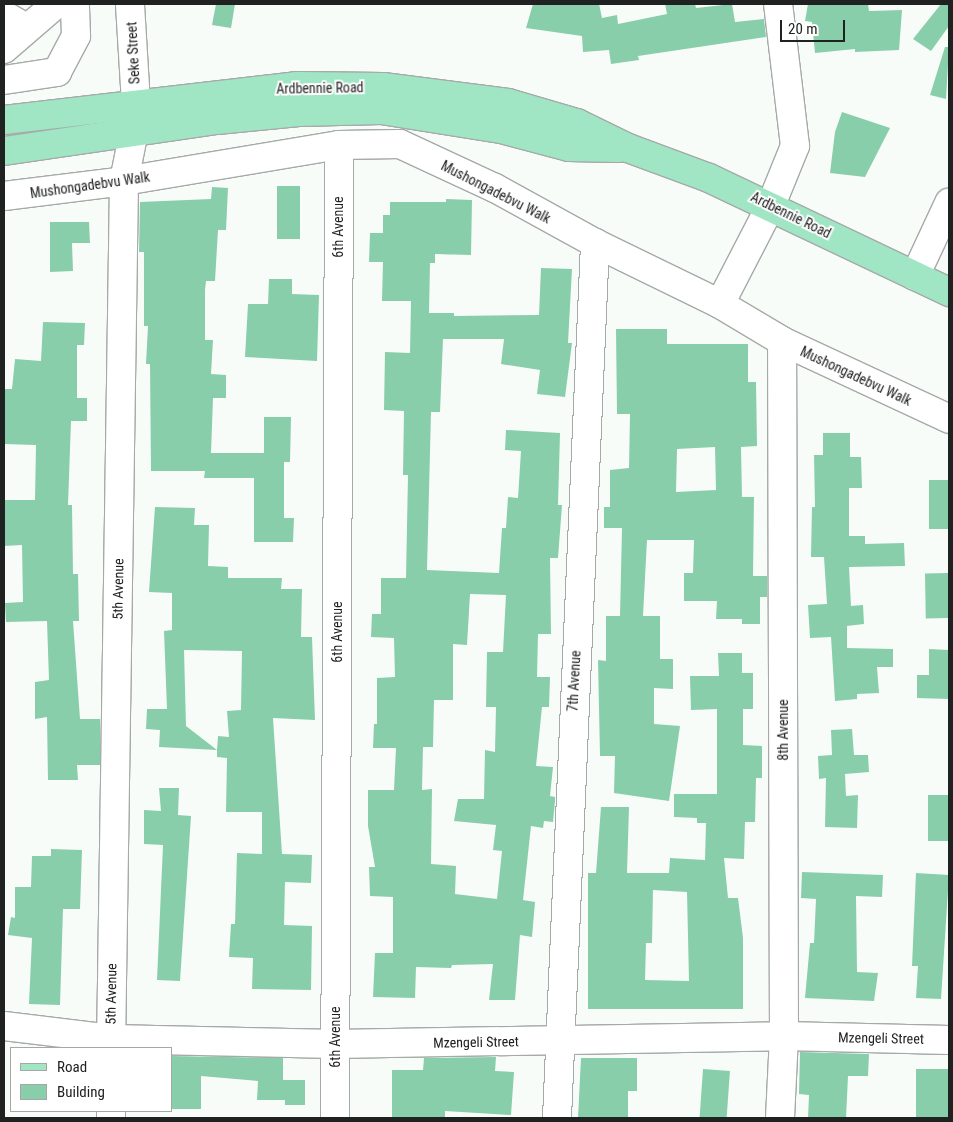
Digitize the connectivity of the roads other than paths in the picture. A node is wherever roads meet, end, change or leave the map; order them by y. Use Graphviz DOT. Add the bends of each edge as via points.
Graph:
graph roads {
  1 [pos="56,4"];
  2 [pos="75,4"];
  3 [pos="130,4"];
  4 [pos="778,4"];
  5 [pos="15,21"];
  6 [pos="4,49"];
  7 [pos="4,80"];
  8 [pos="136,103"];
  9 [pos="4,120"];
  10 [pos="134,131"];
  11 [pos="339,145"];
  12 [pos="628,148"];
  13 [pos="4,151"];
  14 [pos="124,181"];
  15 [pos="4,196"];
  16 [pos="949,204"];
  17 [pos="771,205"];
  18 [pos="595,244"];
  19 [pos="915,276"];
  20 [pos="949,292"];
  21 [pos="720,304"];
  22 [pos="782,341"];
  23 [pos="949,419"];
  24 [pos="4,1026"];
  25 [pos="784,1036"];
  26 [pos="949,1040"];
  27 [pos="558,1041"];
  28 [pos="111,1043"];
  29 [pos="335,1044"];
  30 [pos="335,1118"];
  31 [pos="557,1118"];
  32 [pos="780,1118"];
  1 -- 5 [label="street"];
  2 -- 7 [label="street" via="76,36 57,72"];
  3 -- 8 [label="street, Seke Street"];
  4 -- 17 [label="street" via="795,146"];
  5 -- 6 [label="street"];
  8 -- 9 [label="main road, Ardbennie Road"];
  8 -- 10 [label="street, Seke Street"];
  8 -- 12 [label="main road, Ardbennie Road" via="296,86 347,85 432,91 508,103 577,123"];
  10 -- 12 [label="main road, Ardbennie Road" via="299,112 381,110 501,129 569,147"];
  10 -- 13 [label="main road, Ardbennie Road"];
  10 -- 14 [label="street, 5th Avenue"];
  11 -- 14 [label="street, Mushongadebvu Walk"];
  11 -- 18 [label="street, Mushongadebvu Walk" via="400,144 495,188"];
  11 -- 29 [label="street, 6th Avenue"];
  12 -- 17 [label="main road, Ardbennie Road"];
  14 -- 15 [label="street, Mushongadebvu Walk"];
  14 -- 28 [label="street, 5th Avenue"];
  16 -- 19 [label="street"];
  17 -- 19 [label="main road, Ardbennie Road"];
  17 -- 21 [label="street"];
  18 -- 21 [label="street, Mushongadebvu Walk"];
  18 -- 27 [label="street, 7th Avenue"];
  19 -- 20 [label="main road, Ardbennie Road"];
  21 -- 22 [label="street, Mushongadebvu Walk"];
  22 -- 23 [label="street, Mushongadebvu Walk"];
  22 -- 25 [label="street, 8th Avenue"];
  24 -- 28 [label="street, Mzengeli Street"];
  25 -- 26 [label="street, Mzengeli Street"];
  25 -- 27 [label="street, Mzengeli Street"];
  25 -- 32 [label="street, 8th Avenue"];
  27 -- 29 [label="street, Mzengeli Street"];
  27 -- 31 [label="street, 7th Avenue"];
  28 -- 29 [label="street, Mzengeli Street"];
  29 -- 30 [label="street, 6th Avenue"];
}
